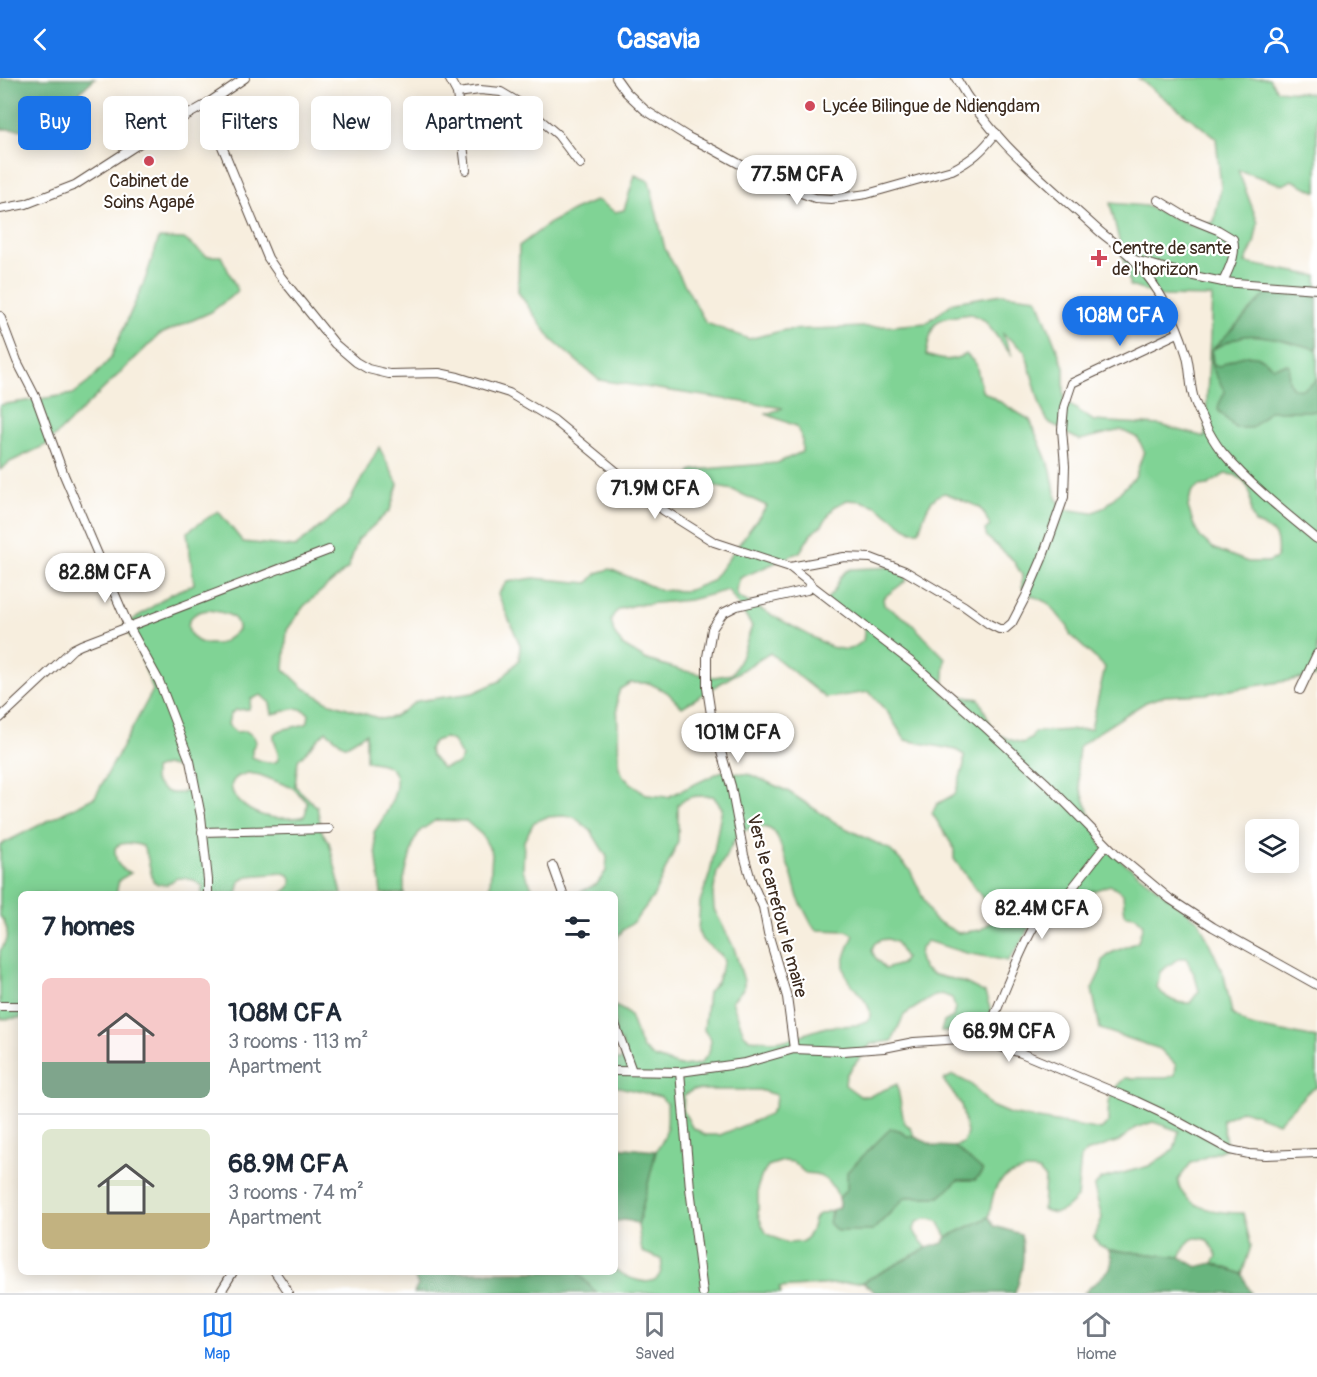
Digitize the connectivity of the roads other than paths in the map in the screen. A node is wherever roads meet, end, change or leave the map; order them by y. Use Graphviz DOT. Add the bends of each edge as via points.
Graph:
graph roads {
  1 [pos="245,78"];
  2 [pos="449,78"];
  3 [pos="616,78"];
  4 [pos="956,78"];
  5 [pos="457,93"];
  6 [pos="218,96"];
  7 [pos="200,108"];
  8 [pos="996,133"];
  9 [pos="224,150"];
  10 [pos="580,164"];
  11 [pos="466,170"];
  12 [pos="1158,200"];
  13 [pos="0,209"];
  14 [pos="1135,260"];
  15 [pos="1223,282"];
  16 [pos="1317,289"];
  17 [pos="0,316"];
  18 [pos="1178,333"];
  19 [pos="1317,539"];
  20 [pos="329,550"];
  21 [pos="790,567"];
  22 [pos="811,585"];
  23 [pos="129,627"];
  24 [pos="1317,654"];
  25 [pos="1300,690"];
  26 [pos="0,718"];
  27 [pos="329,829"];
  28 [pos="202,831"];
  29 [pos="1106,844"];
  30 [pos="553,866"];
  31 [pos="208,891"];
  32 [pos="562,891"];
  33 [pos="1317,985"];
  34 [pos="0,1006"];
  35 [pos="18,1006"];
  36 [pos="618,1032"];
  37 [pos="984,1042"];
  38 [pos="794,1049"];
  39 [pos="618,1071"];
  40 [pos="632,1071"];
  41 [pos="680,1072"];
  42 [pos="1317,1153"];
  43 [pos="231,1275"];
  44 [pos="277,1275"];
  45 [pos="220,1293"];
  46 [pos="288,1293"];
  47 [pos="703,1293"];
  1 -- 6 [label="street"];
  2 -- 5 [label="street"];
  3 -- 8 [label="street" via="645,110 688,137 776,184 815,198 867,194 952,170 975,157"];
  4 -- 8 [label="street"];
  5 -- 10 [label="street" via="501,92 558,135"];
  5 -- 11 [label="street"];
  7 -- 13 [label="street" via="75,185 26,204"];
  8 -- 14 [label="street" via="1045,184"];
  9 -- 21 [label="street" via="268,258 335,344 356,362 389,374 439,373 509,393 554,420 663,510 714,542"];
  12 -- 15 [label="street" via="1233,239 1233,260"];
  14 -- 15 [label="street"];
  14 -- 18 [label="street" via="1167,305"];
  15 -- 16 [label="street"];
  17 -- 23 [label="street"];
  18 -- 19 [label="street" via="1194,398 1222,452 1262,493"];
  18 -- 21 [label="street" via="1072,383 1062,429 1064,497 1026,596 1012,623 1005,628 989,624 905,571 871,558 844,557"];
  20 -- 23 [label="street"];
  21 -- 22 [label="street"];
  22 -- 29 [label="street" via="915,665 1047,784"];
  22 -- 38 [label="street, Vers le carrefour le maire" via="807,590 737,606 723,613 712,628 707,657 712,721 731,786 744,855 763,907 787,997"];
  23 -- 26 [label="street" via="73,650"];
  23 -- 28 [label="street" via="159,681 190,761"];
  24 -- 25 [label="street"];
  27 -- 28 [label="street"];
  28 -- 31 [label="street"];
  29 -- 33 [label="street" via="1170,899"];
  29 -- 37 [label="street" via="1070,891 1044,909"];
  30 -- 32 [label="street"];
  34 -- 35 [label="street"];
  36 -- 40 [label="street"];
  37 -- 38 [label="street" via="945,1040 843,1051"];
  37 -- 42 [label="street" via="1021,1053 1127,1097 1230,1150 1266,1155"];
  38 -- 41 [label="street" via="745,1063"];
  39 -- 40 [label="street"];
  40 -- 41 [label="street"];
  41 -- 47 [label="street"];
  43 -- 45 [label="street"];
  44 -- 46 [label="street"];
}
